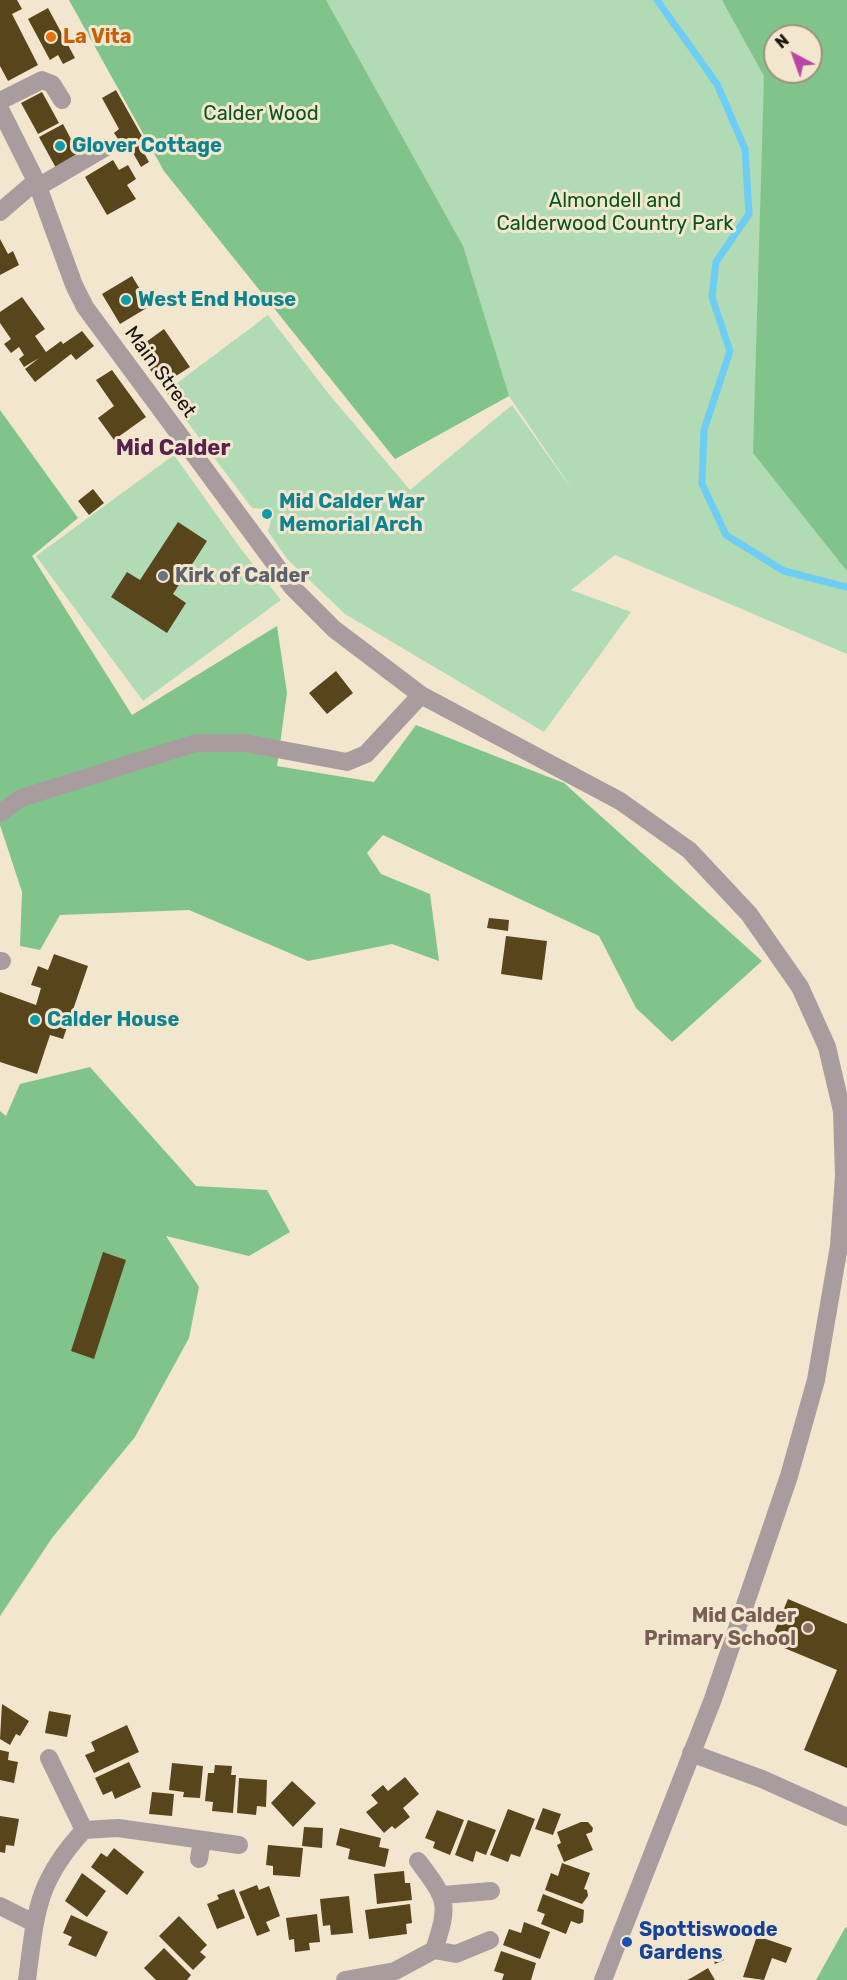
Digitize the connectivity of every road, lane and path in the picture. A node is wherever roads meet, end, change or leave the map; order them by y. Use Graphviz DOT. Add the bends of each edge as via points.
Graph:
graph roads {
  1 [pos="62,100"];
  2 [pos="0,101"];
  3 [pos="0,109"];
  4 [pos="106,147"];
  5 [pos="37,184"];
  6 [pos="0,212"];
  7 [pos="421,695"];
  8 [pos="0,813"];
  9 [pos="692,1753"];
  10 [pos="49,1758"];
  11 [pos="847,1817"];
  12 [pos="84,1830"];
  13 [pos="202,1840"];
  14 [pos="239,1845"];
  15 [pos="199,1859"];
  16 [pos="418,1861"];
  17 [pos="491,1892"];
  18 [pos="443,1895"];
  19 [pos="0,1906"];
  20 [pos="34,1923"];
  21 [pos="490,1940"];
  22 [pos="434,1950"];
  23 [pos="27,1980"];
  24 [pos="345,1980"];
  25 [pos="603,1980"];
  1 -- 2 [label="street" via="52,84 42,80"];
  3 -- 5 [label="street, Main Street"];
  4 -- 5 [label="street"];
  5 -- 6 [label="street"];
  5 -- 7 [label="street, Main Street" via="85,307 246,528 292,587 334,629"];
  7 -- 8 [label="street" via="366,754 347,762 245,743 196,743 21,798"];
  7 -- 9 [label="street, Main Street" via="620,801 689,850 749,914 800,987 827,1047 842,1111 844,1176 839,1246 816,1380 789,1476"];
  9 -- 11 [label="street"];
  9 -- 25 [label="street, Main Street"];
  10 -- 12 [label="street"];
  12 -- 13 [label="street" via="118,1828"];
  12 -- 20 [label="street" via="60,1856 38,1900"];
  13 -- 14 [label="street"];
  13 -- 15 [label="street"];
  16 -- 18 [label="street"];
  17 -- 18 [label="street"];
  18 -- 22 [label="street" via="443,1922"];
  19 -- 20 [label="street"];
  20 -- 23 [label="street"];
  21 -- 22 [label="street" via="456,1954"];
  22 -- 24 [label="street" via="395,1971"];
}
